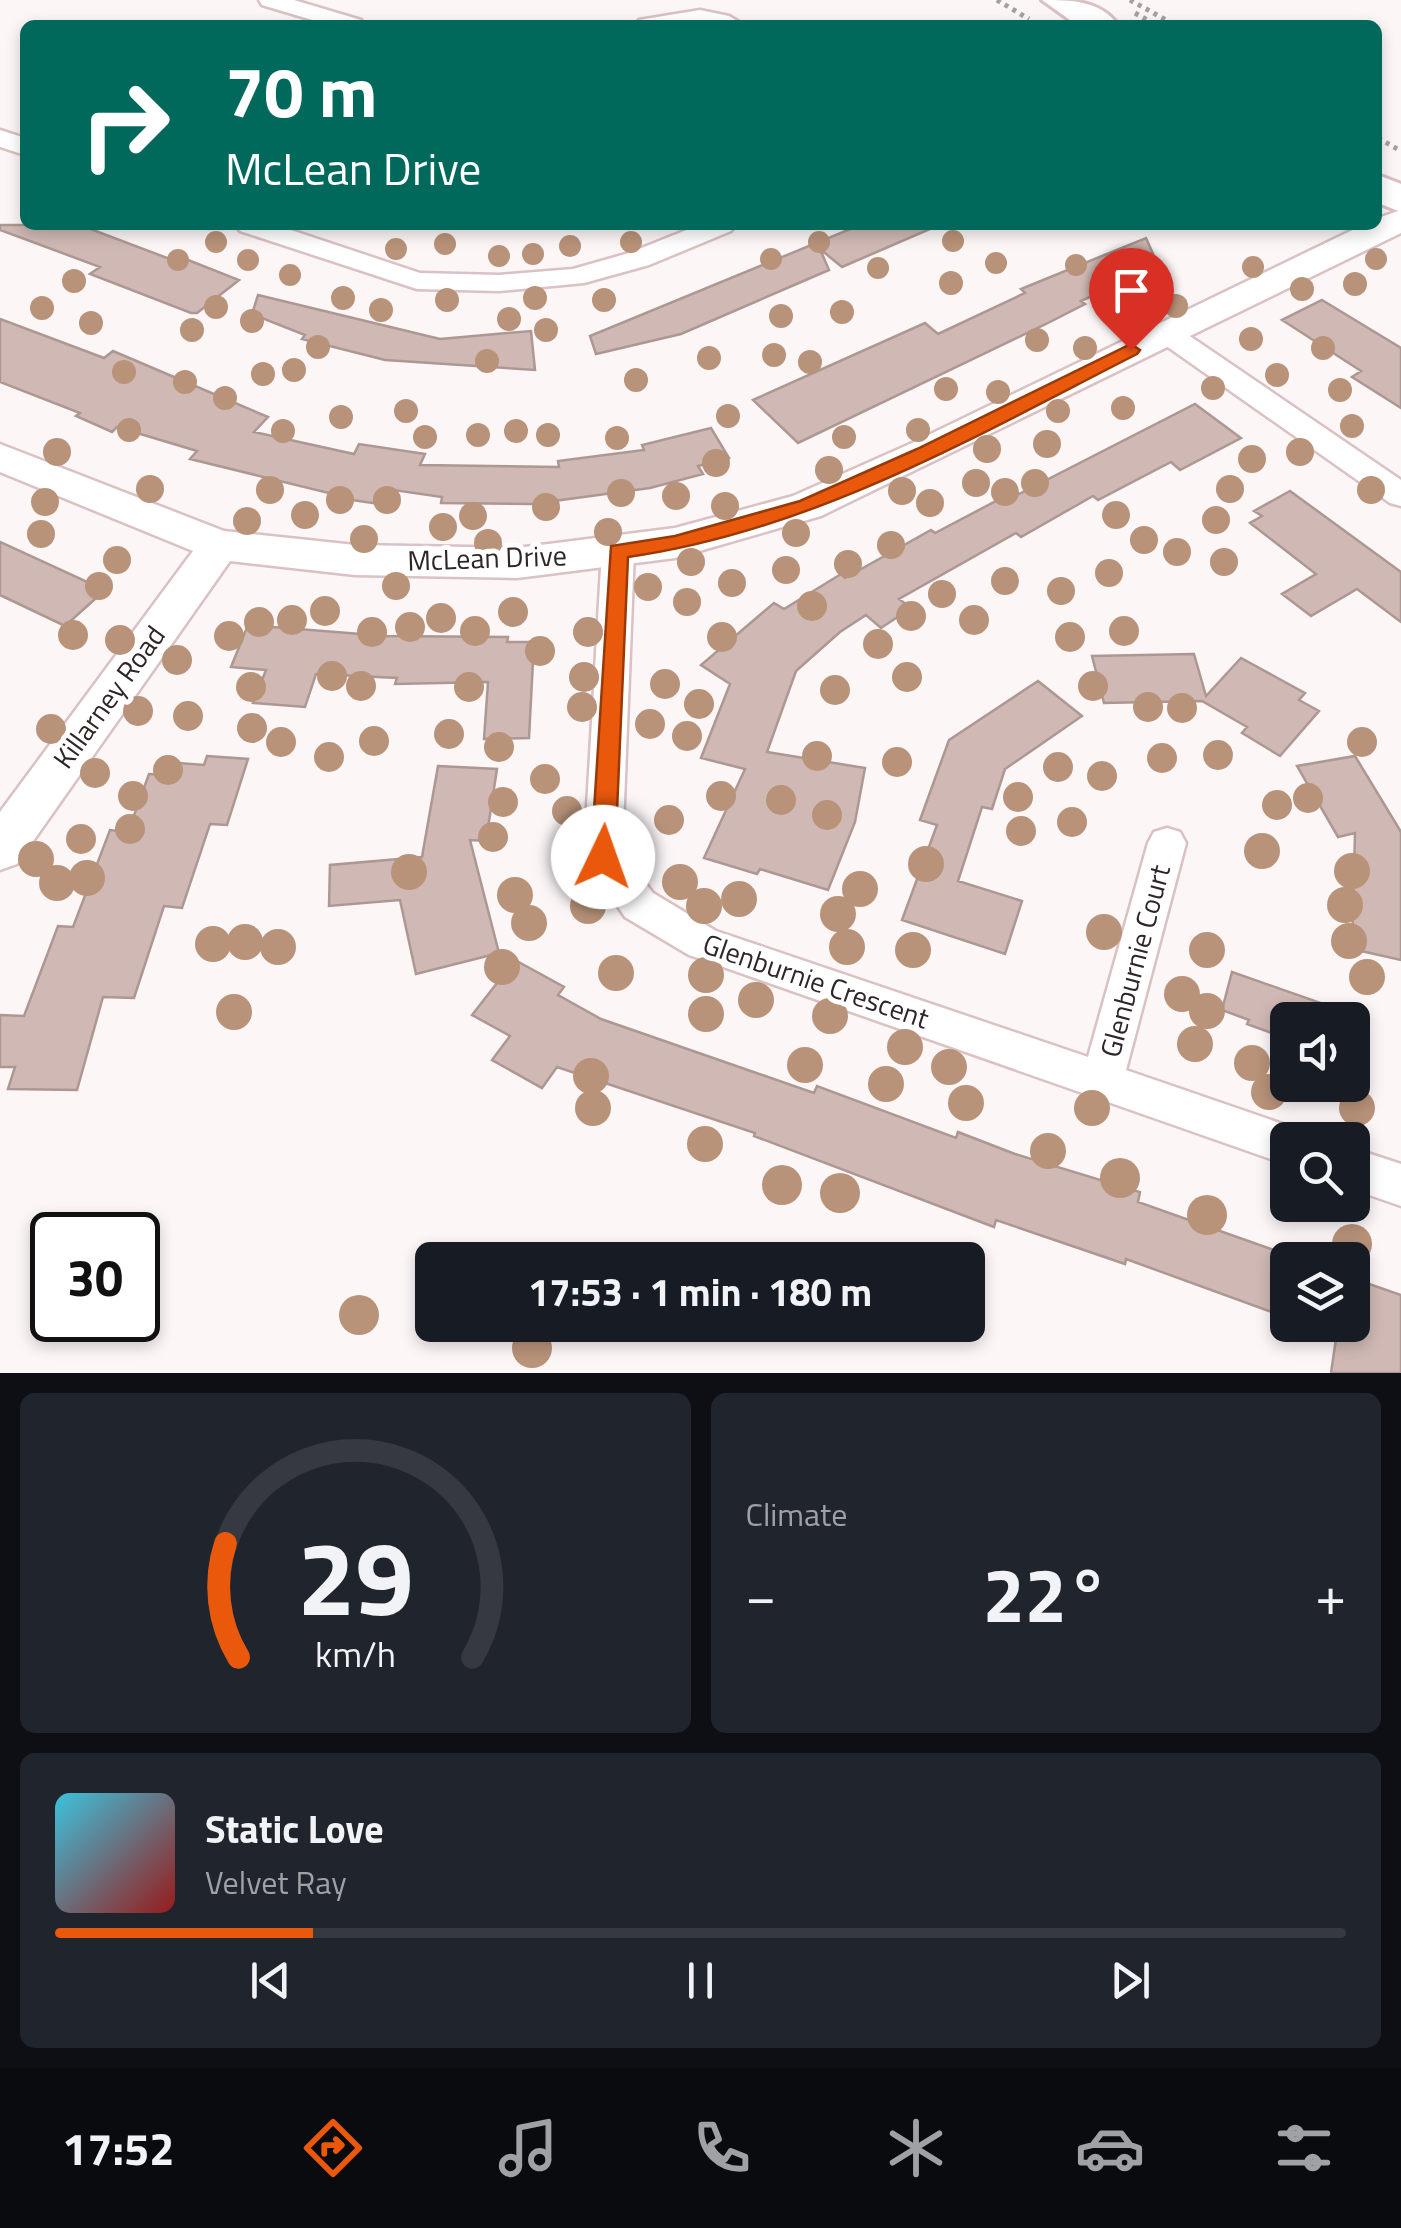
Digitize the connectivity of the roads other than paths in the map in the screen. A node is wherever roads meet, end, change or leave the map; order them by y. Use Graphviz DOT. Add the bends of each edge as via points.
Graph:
graph roads {
  1 [pos="270,0"];
  2 [pos="1058,0"];
  3 [pos="337,20"];
  4 [pos="676,20"];
  5 [pos="713,20"];
  6 [pos="1092,20"];
  7 [pos="264,230"];
  8 [pos="710,230"];
  9 [pos="1380,230"];
  10 [pos="1165,332"];
  11 [pos="0,457"];
  12 [pos="1401,495"];
  13 [pos="219,545"];
  14 [pos="618,551"];
  15 [pos="1168,843"];
  16 [pos="0,850"];
  17 [pos="1102,1080"];
  18 [pos="1270,1139"];
  19 [pos="1370,1174"];
  20 [pos="1401,1184"];
  1 -- 3 [label="street"];
  2 -- 6 [label="main road"];
  4 -- 5 [label="street"];
  7 -- 8 [label="street" via="417,282 499,283 574,277"];
  9 -- 10 [label="street, McLean Drive"];
  10 -- 12 [label="street"];
  10 -- 14 [label="street, McLean Drive" via="807,506 675,543"];
  11 -- 13 [label="street, McLean Drive"];
  13 -- 14 [label="street, McLean Drive" via="356,560 517,563"];
  13 -- 16 [label="street, Killarney Road"];
  14 -- 17 [label="street, Glenburnie Crescent" via="603,857 639,905 703,944"];
  15 -- 17 [label="street, Glenburnie Court"];
  17 -- 18 [label="street, Glenburnie Crescent"];
  19 -- 20 [label="street"];
}
